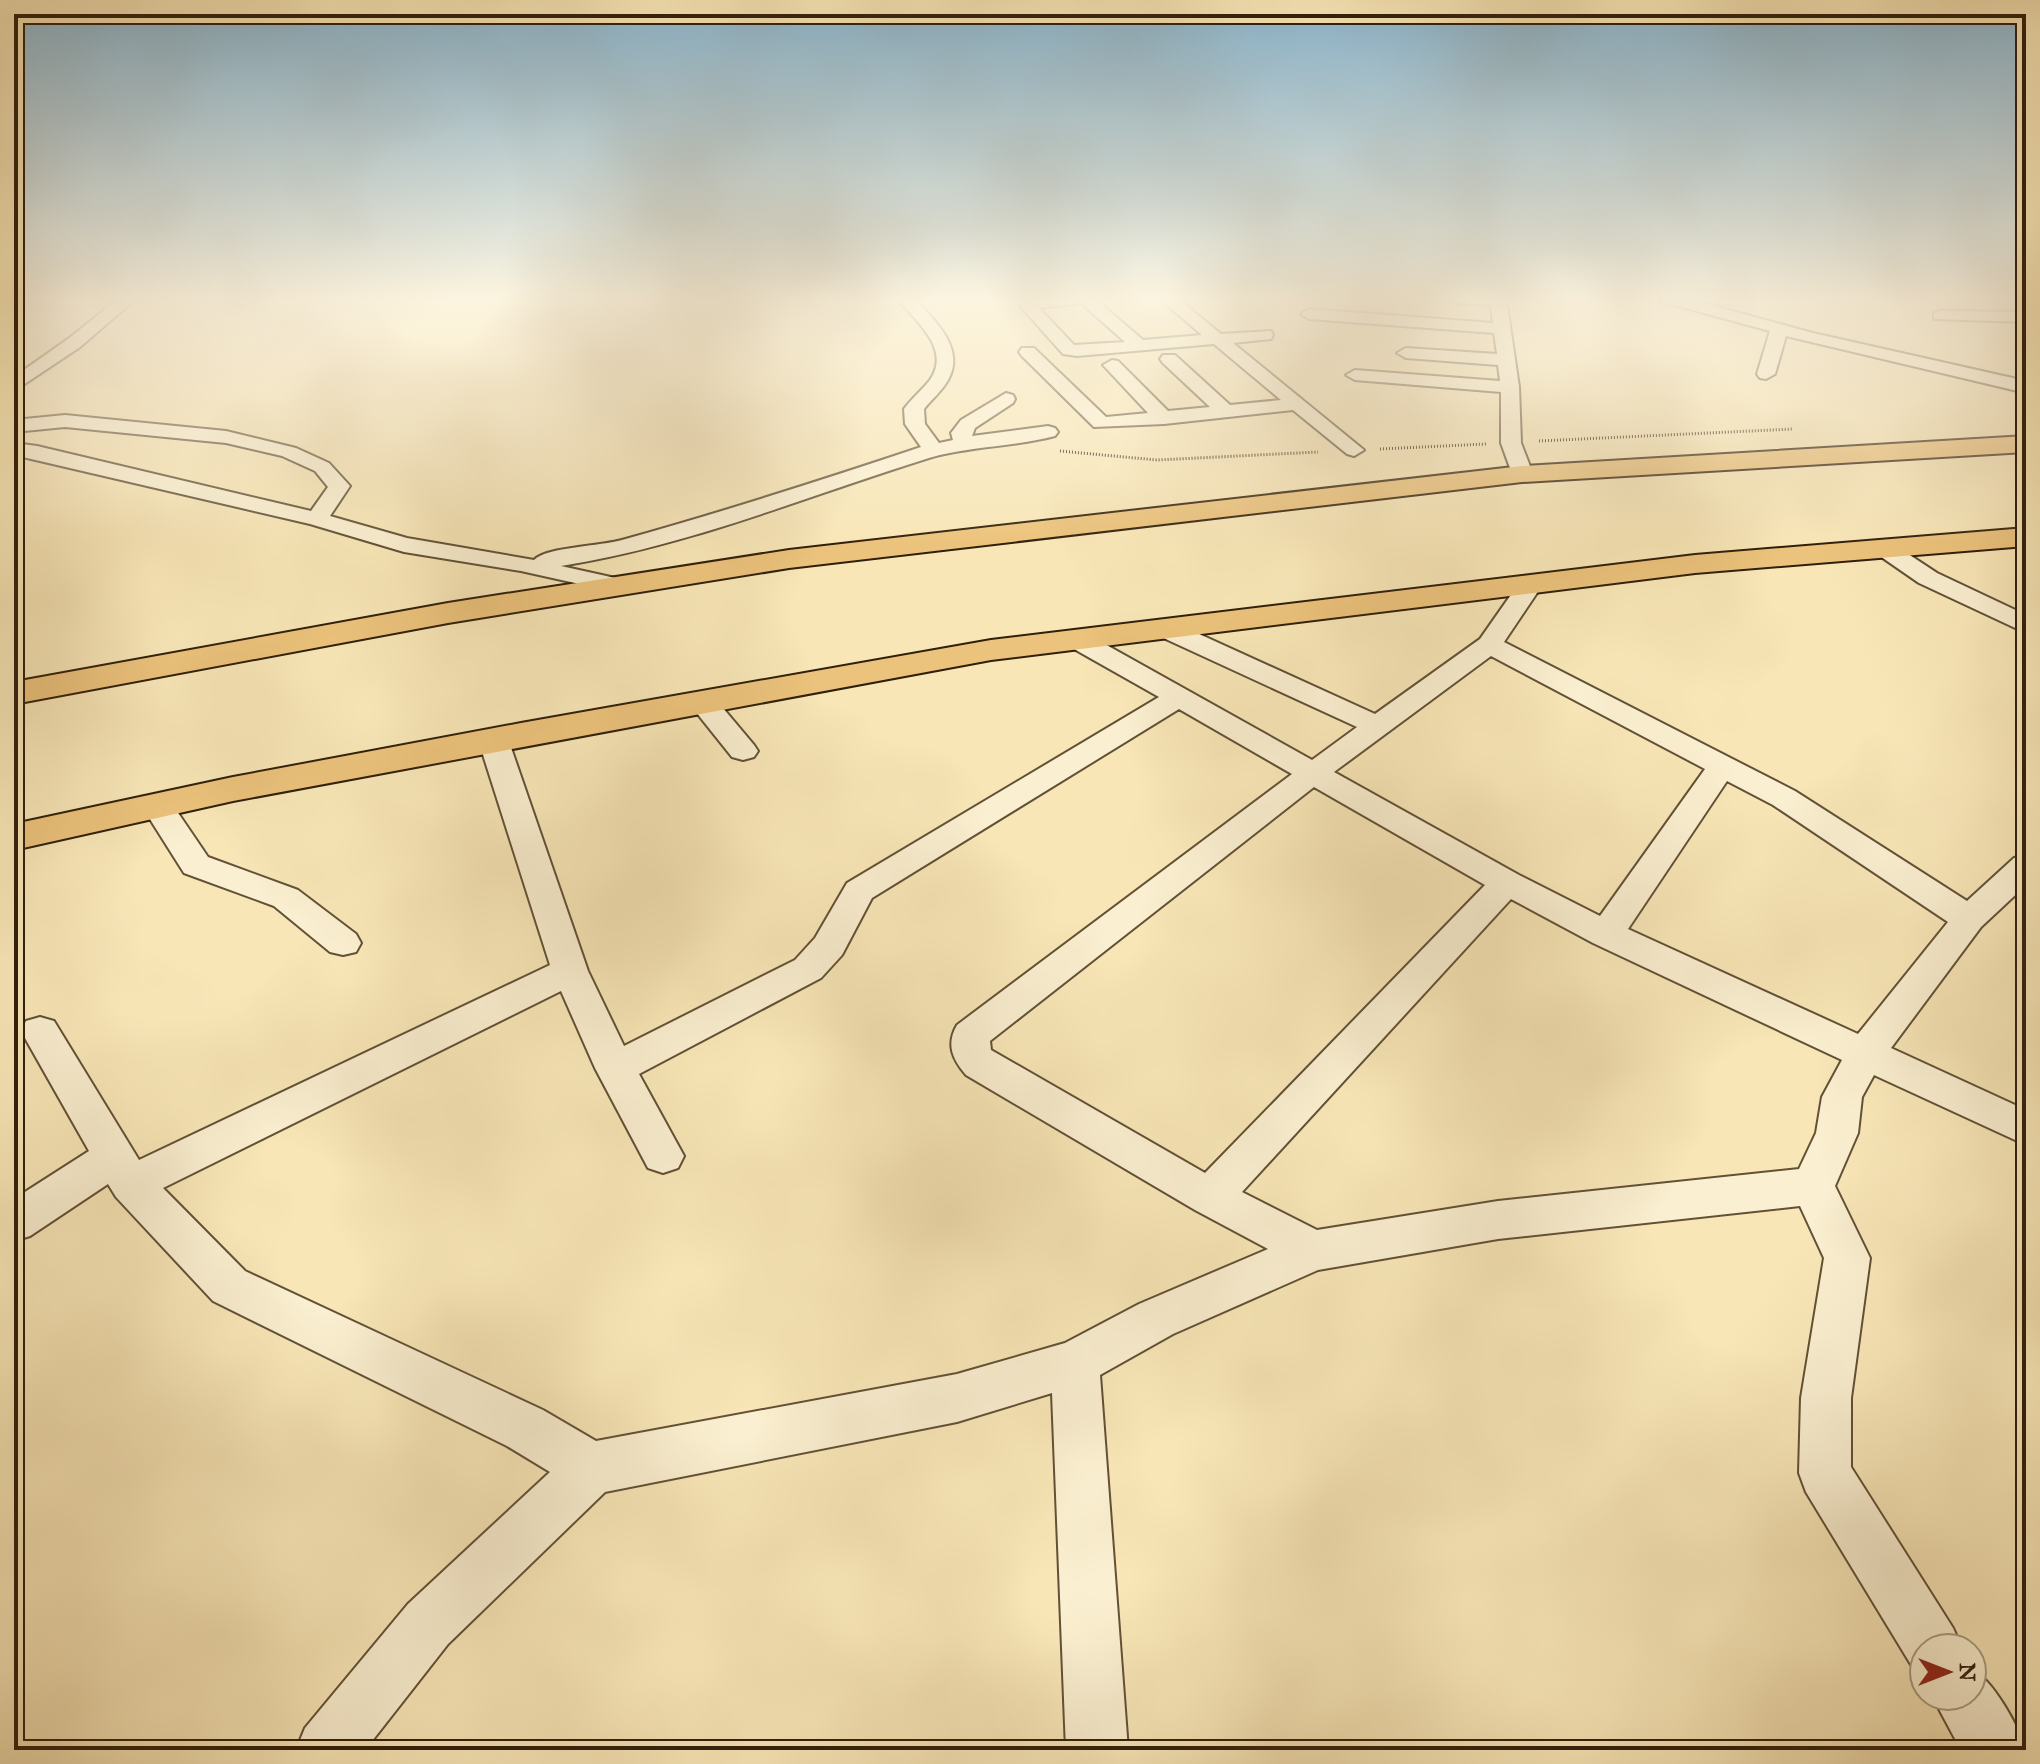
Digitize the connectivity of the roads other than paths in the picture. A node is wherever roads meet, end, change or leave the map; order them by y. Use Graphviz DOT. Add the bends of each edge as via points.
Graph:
graph roads {
  1 [pos="939,380"];
  2 [pos="1055,380"];
  3 [pos="1127,380"];
  4 [pos="1192,380"];
  5 [pos="1268,380"];
  6 [pos="1424,380"];
  7 [pos="1509,380"];
  8 [pos="1998,380"];
  9 [pos="1510,387"];
  10 [pos="2026,387"];
  11 [pos="1006,399"];
  12 [pos="1297,404"];
  13 [pos="1226,411"];
  14 [pos="1164,418"];
  15 [pos="14,426"];
  16 [pos="1048,432"];
  17 [pos="964,443"];
  18 [pos="2026,444"];
  19 [pos="14,449"];
  20 [pos="1354,450"];
  21 [pos="934,451"];
  22 [pos="1522,474"];
  23 [pos="317,519"];
  24 [pos="2026,537"];
  25 [pos="1885,549"];
  26 [pos="521,564"];
  27 [pos="1531,584"];
  28 [pos="620,586"];
  29 [pos="2026,625"];
  30 [pos="1166,629"];
  31 [pos="1076,639"];
  32 [pos="1489,645"];
  33 [pos="14,693"];
  34 [pos="1181,696"];
  35 [pos="702,701"];
  36 [pos="1377,726"];
  37 [pos="493,739"];
  38 [pos="743,751"];
  39 [pos="1722,766"];
  40 [pos="1313,773"];
  41 [pos="157,805"];
  42 [pos="14,837"];
  43 [pos="2026,866"];
  44 [pos="1507,883"];
  45 [pos="1969,919"];
  46 [pos="1606,934"];
  47 [pos="343,943"];
  48 [pos="570,971"];
  49 [pos="40,1031"];
  50 [pos="1866,1052"];
  51 [pos="615,1068"];
  52 [pos="2026,1128"];
  53 [pos="663,1156"];
  54 [pos="123,1171"];
  55 [pos="1813,1186"];
  56 [pos="1210,1197"];
  57 [pos="14,1222"];
  58 [pos="1313,1251"];
  59 [pos="1075,1363"];
  60 [pos="592,1468"];
  61 [pos="1923,1632"];
  62 [pos="1972,1712"];
  63 [pos="327,1750"];
  64 [pos="1097,1750"];
  65 [pos="1996,1750"];
  1 -- 21 [label="street" via="914,409 915,424"];
  2 -- 14 [label="street" via="1097,422"];
  3 -- 14 [label="street"];
  4 -- 13 [label="street"];
  5 -- 12 [label="street"];
  6 -- 9 [label="street"];
  7 -- 9 [label="street"];
  8 -- 10 [label="street"];
  9 -- 22 [label="street" via="1511,443"];
  11 -- 17 [label="street" via="968,424 961,433"];
  12 -- 13 [label="street"];
  12 -- 20 [label="street"];
  13 -- 14 [label="street"];
  15 -- 23 [label="street" via="65,421 226,437 289,452 322,467 339,486"];
  16 -- 17 [label="street"];
  17 -- 21 [label="street"];
  18 -- 22 [label="highway"];
  19 -- 23 [label="street"];
  21 -- 26 [label="street" via="776,504 609,551"];
  22 -- 28 [label="highway" via="789,559"];
  23 -- 26 [label="street" via="404,545"];
  24 -- 25 [label="highway"];
  25 -- 27 [label="highway"];
  25 -- 29 [label="street" via="1928,578"];
  26 -- 28 [label="street"];
  27 -- 30 [label="highway"];
  27 -- 32 [label="street"];
  28 -- 33 [label="highway"];
  30 -- 31 [label="highway"];
  30 -- 36 [label="street"];
  31 -- 34 [label="street"];
  31 -- 35 [label="highway"];
  32 -- 36 [label="street"];
  32 -- 39 [label="street"];
  34 -- 40 [label="street"];
  34 -- 51 [label="street" via="859,891 829,946 808,969"];
  35 -- 37 [label="highway"];
  35 -- 38 [label="street"];
  36 -- 40 [label="street"];
  37 -- 41 [label="highway"];
  37 -- 48 [label="street"];
  39 -- 45 [label="street" via="1784,798"];
  39 -- 46 [label="street"];
  40 -- 44 [label="street"];
  40 -- 56 [label="street" via="971,1035 971,1054 980,1064"];
  41 -- 42 [label="highway"];
  41 -- 47 [label="street" via="196,865 286,898"];
  43 -- 45 [label="street"];
  44 -- 46 [label="street"];
  44 -- 56 [label="street"];
  45 -- 50 [label="street"];
  46 -- 50 [label="street"];
  48 -- 51 [label="street"];
  48 -- 54 [label="street"];
  49 -- 54 [label="street"];
  50 -- 52 [label="street"];
  50 -- 55 [label="street" via="1842,1097 1837,1133"];
  51 -- 53 [label="street"];
  54 -- 57 [label="street"];
  54 -- 60 [label="street" via="229,1286 525,1428"];
  55 -- 58 [label="street" via="1498,1220"];
  55 -- 61 [label="street" via="1847,1258 1826,1398 1825,1473"];
  56 -- 58 [label="street"];
  58 -- 59 [label="street" via="1156,1319"];
  59 -- 60 [label="street" via="957,1398"];
  59 -- 64 [label="street"];
  60 -- 63 [label="street" via="428,1624"];
  62 -- 65 [label="street"];
}
